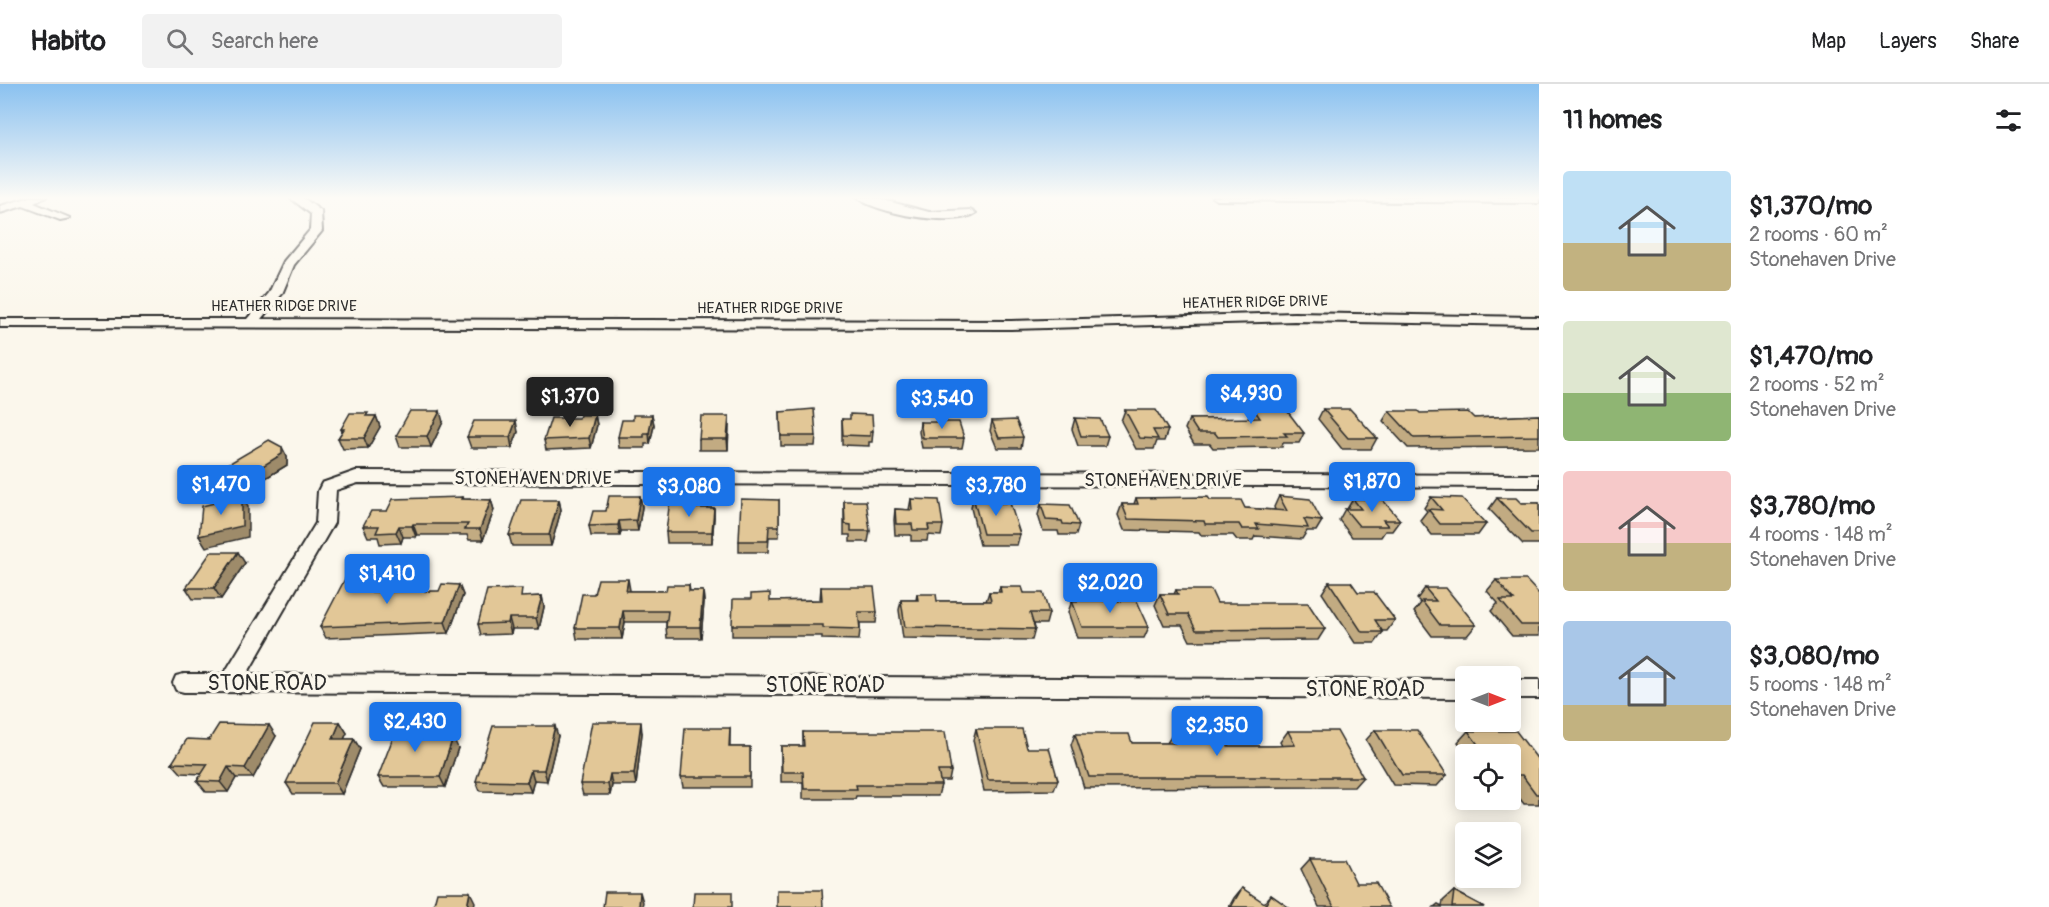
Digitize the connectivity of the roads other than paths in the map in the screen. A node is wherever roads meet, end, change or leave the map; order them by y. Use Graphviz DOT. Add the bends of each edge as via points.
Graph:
graph roads {
  1 [pos="312,235"];
  2 [pos="1539,321"];
  3 [pos="0,323"];
  4 [pos="251,323"];
  5 [pos="1539,481"];
  6 [pos="184,683"];
  7 [pos="230,683"];
  8 [pos="1455,689"];
  9 [pos="1521,689"];
  10 [pos="1539,689"];
  1 -- 4 [label="street" via="288,264 275,294"];
  2 -- 4 [label="street, HEATHER RIDGE DRIVE" via="1294,317 1011,325"];
  3 -- 4 [label="street, HEATHER RIDGE DRIVE"];
  5 -- 7 [label="street, STONEHAVEN DRIVE" via="356,477 328,487 324,523"];
  6 -- 7 [label="street, STONE ROAD"];
  7 -- 8 [label="street, STONE ROAD"];
  9 -- 10 [label="street"];
}
